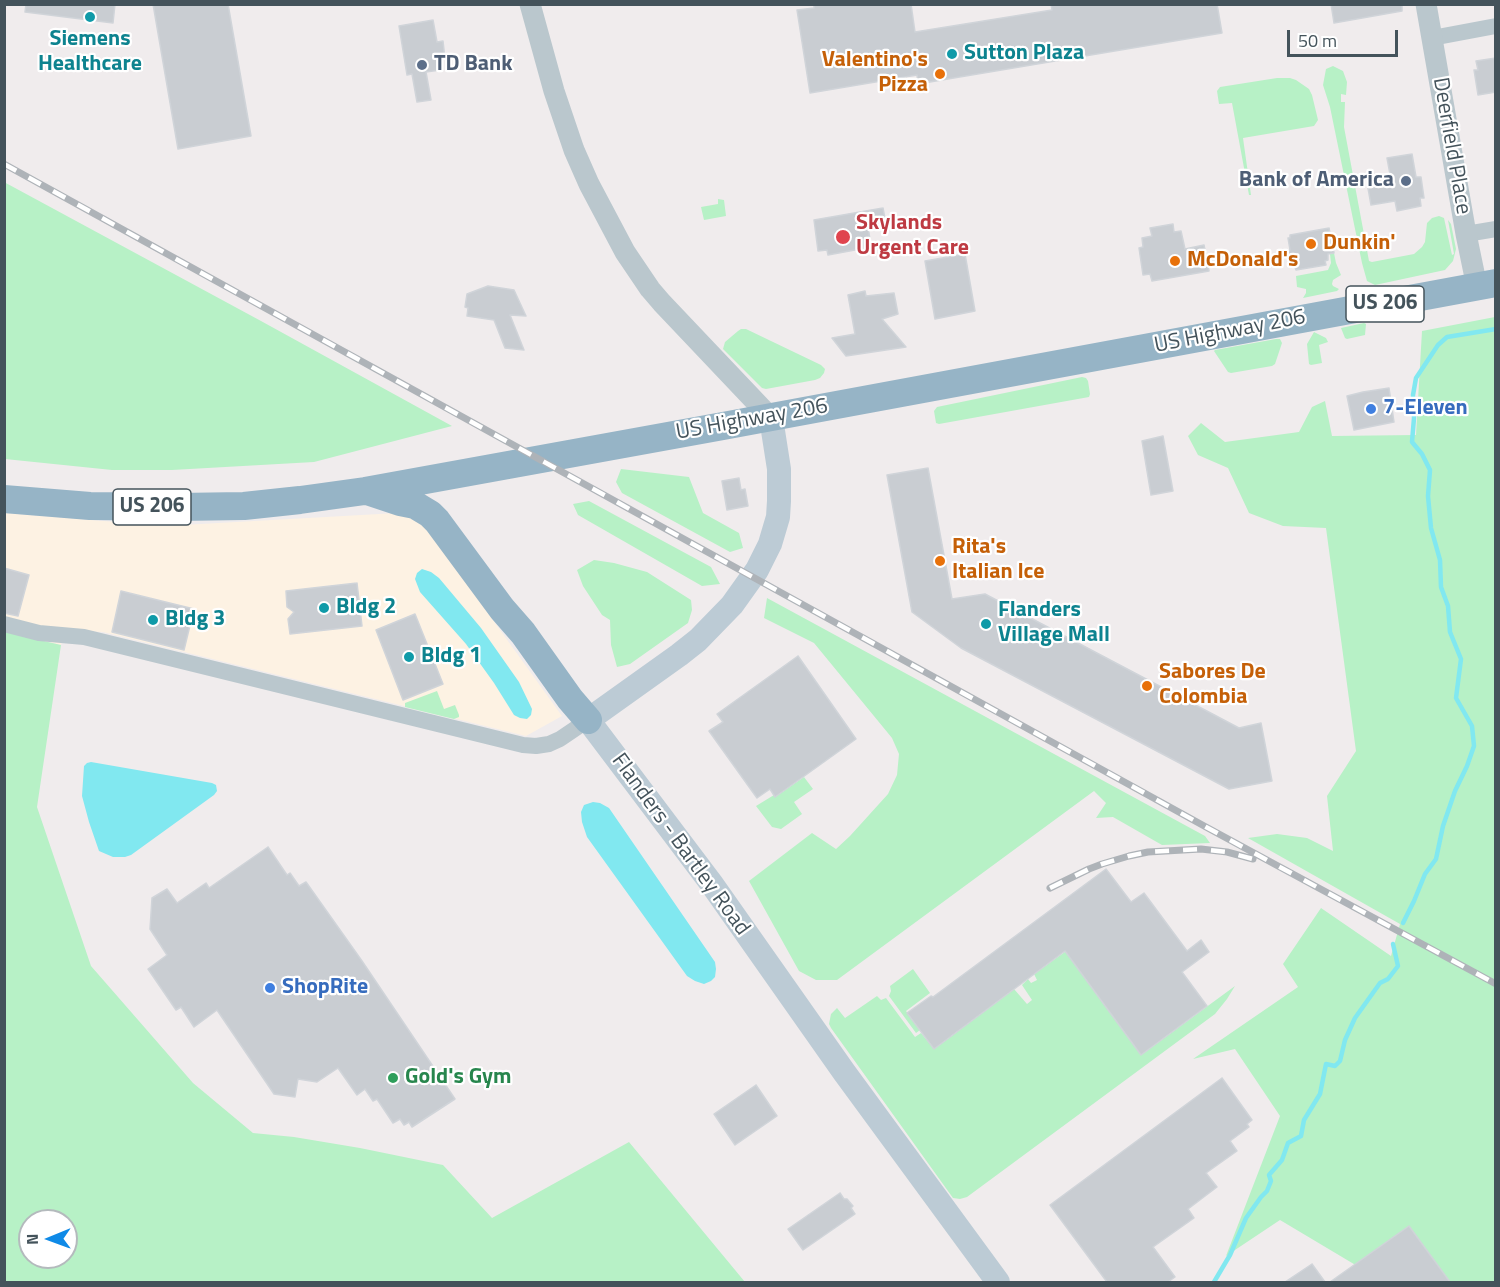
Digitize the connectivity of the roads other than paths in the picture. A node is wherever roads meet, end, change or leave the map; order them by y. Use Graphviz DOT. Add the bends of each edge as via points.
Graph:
graph roads {
  1 [pos="530,4"];
  2 [pos="1426,4"];
  3 [pos="1496,26"];
  4 [pos="1432,38"];
  5 [pos="1496,230"];
  6 [pos="1466,234"];
  7 [pos="1486,285"];
  8 [pos="771,417"];
  9 [pos="365,491"];
  10 [pos="4,498"];
  11 [pos="4,624"];
  12 [pos="588,720"];
  13 [pos="998,1282"];
  1 -- 8 [label="street" via="574,150 625,252 662,303"];
  2 -- 4 [label="street, Deerfield Place"];
  3 -- 4 [label="street"];
  4 -- 6 [label="street, Deerfield Place"];
  5 -- 6 [label="street"];
  6 -- 7 [label="street, Deerfield Place"];
  7 -- 8 [label="highway, US Highway 206 / US 206"];
  8 -- 9 [label="highway, US Highway 206 / US 206"];
  8 -- 12 [label="main road" via="779,469 778,517 757,570 732,605 698,640"];
  9 -- 10 [label="highway, US Highway 206 / US 206" via="244,506 90,506"];
  9 -- 12 [label="highway" via="415,505 430,514"];
  11 -- 12 [label="street" via="39,633 90,638 524,745 549,744"];
  12 -- 13 [label="main road, Flanders - Bartley Road" via="711,883"];
}
